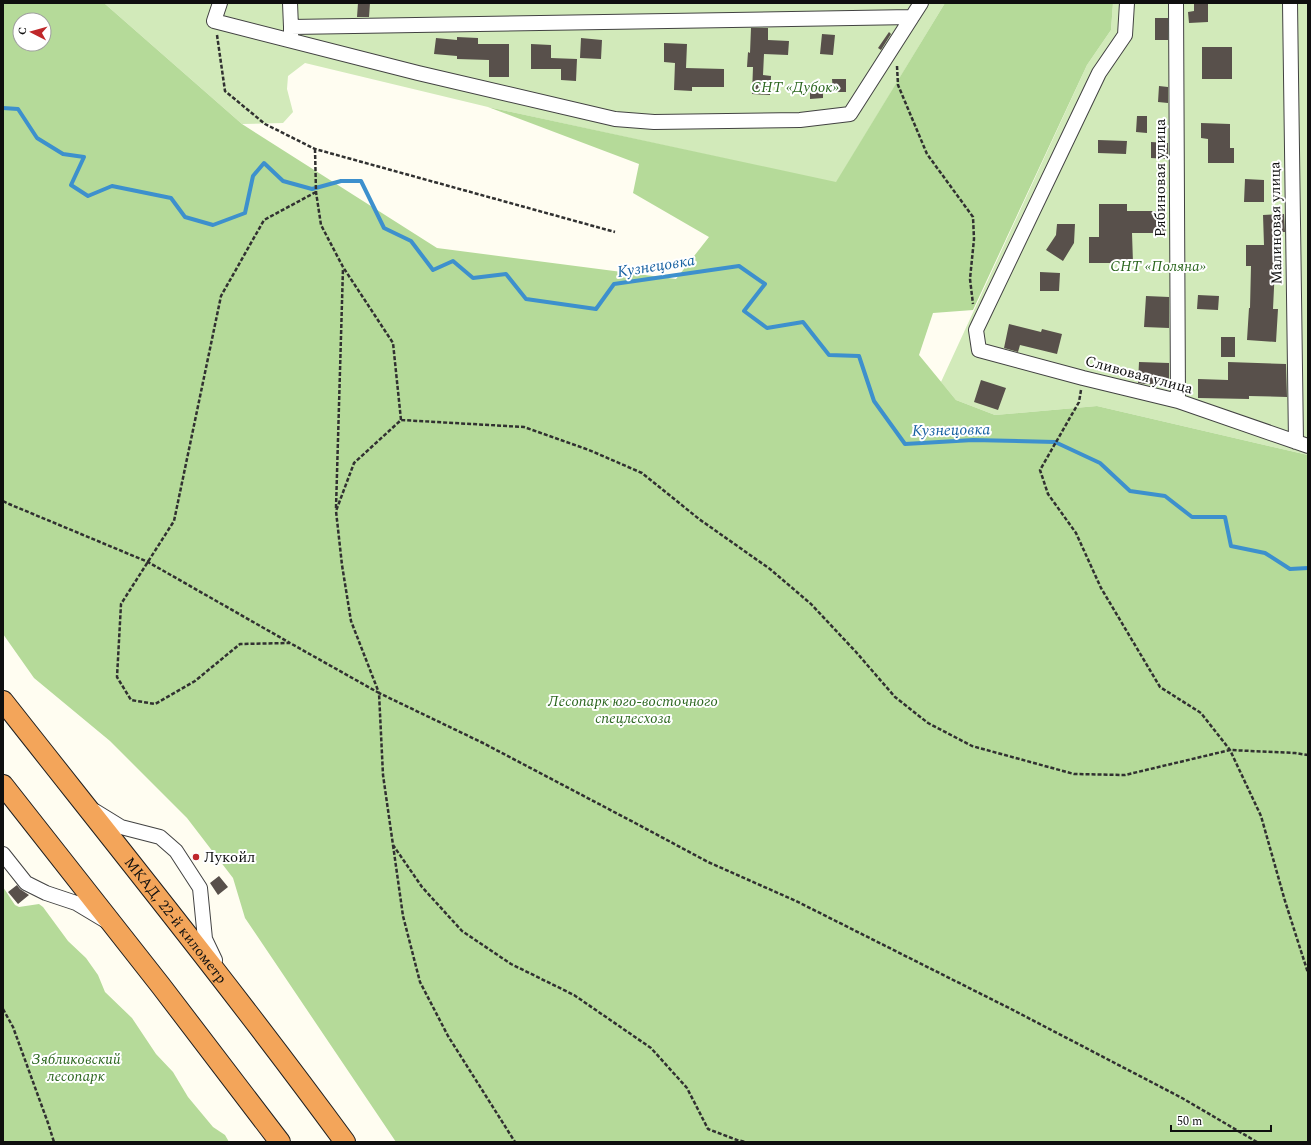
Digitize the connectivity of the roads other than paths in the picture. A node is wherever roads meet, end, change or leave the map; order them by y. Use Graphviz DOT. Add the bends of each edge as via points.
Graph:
graph roads {
  1 [pos="220,3"];
  2 [pos="290,3"];
  3 [pos="921,3"];
  4 [pos="1127,3"];
  5 [pos="1176,3"];
  6 [pos="1290,3"];
  7 [pos="912,18"];
  8 [pos="291,33"];
  9 [pos="1178,401"];
  10 [pos="1302,444"];
  11 [pos="3,701"];
  12 [pos="3,785"];
  13 [pos="85,805"];
  14 [pos="3,854"];
  15 [pos="115,927"];
  16 [pos="227,986"];
  17 [pos="280,1142"];
  18 [pos="345,1142"];
  1 -- 8 [label="lane" via="214,21"];
  2 -- 8 [label="lane"];
  3 -- 7 [label="lane"];
  4 -- 9 [label="lane, Сливовая улица" via="1125,35 1099,73 976,330 979,350"];
  5 -- 9 [label="lane, Рябиновая улица"];
  6 -- 10 [label="lane, Малиновая улица"];
  7 -- 8 [label="lane"];
  7 -- 8 [label="lane" via="850,114 800,120 654,122 615,119 418,72"];
  9 -- 10 [label="lane, Сливовая улица"];
  11 -- 13 [label="highway, МКАД, 22-й километр"];
  12 -- 15 [label="highway"];
  13 -- 16 [label="highway, МКАД, 22-й километр"];
  13 -- 16 [label="lane" via="121,827 160,837 176,851 200,888 205,939"];
  14 -- 15 [label="lane" via="26,883 76,903"];
  15 -- 17 [label="highway"];
  16 -- 18 [label="highway, МКАД, 22-й километр"];
}
